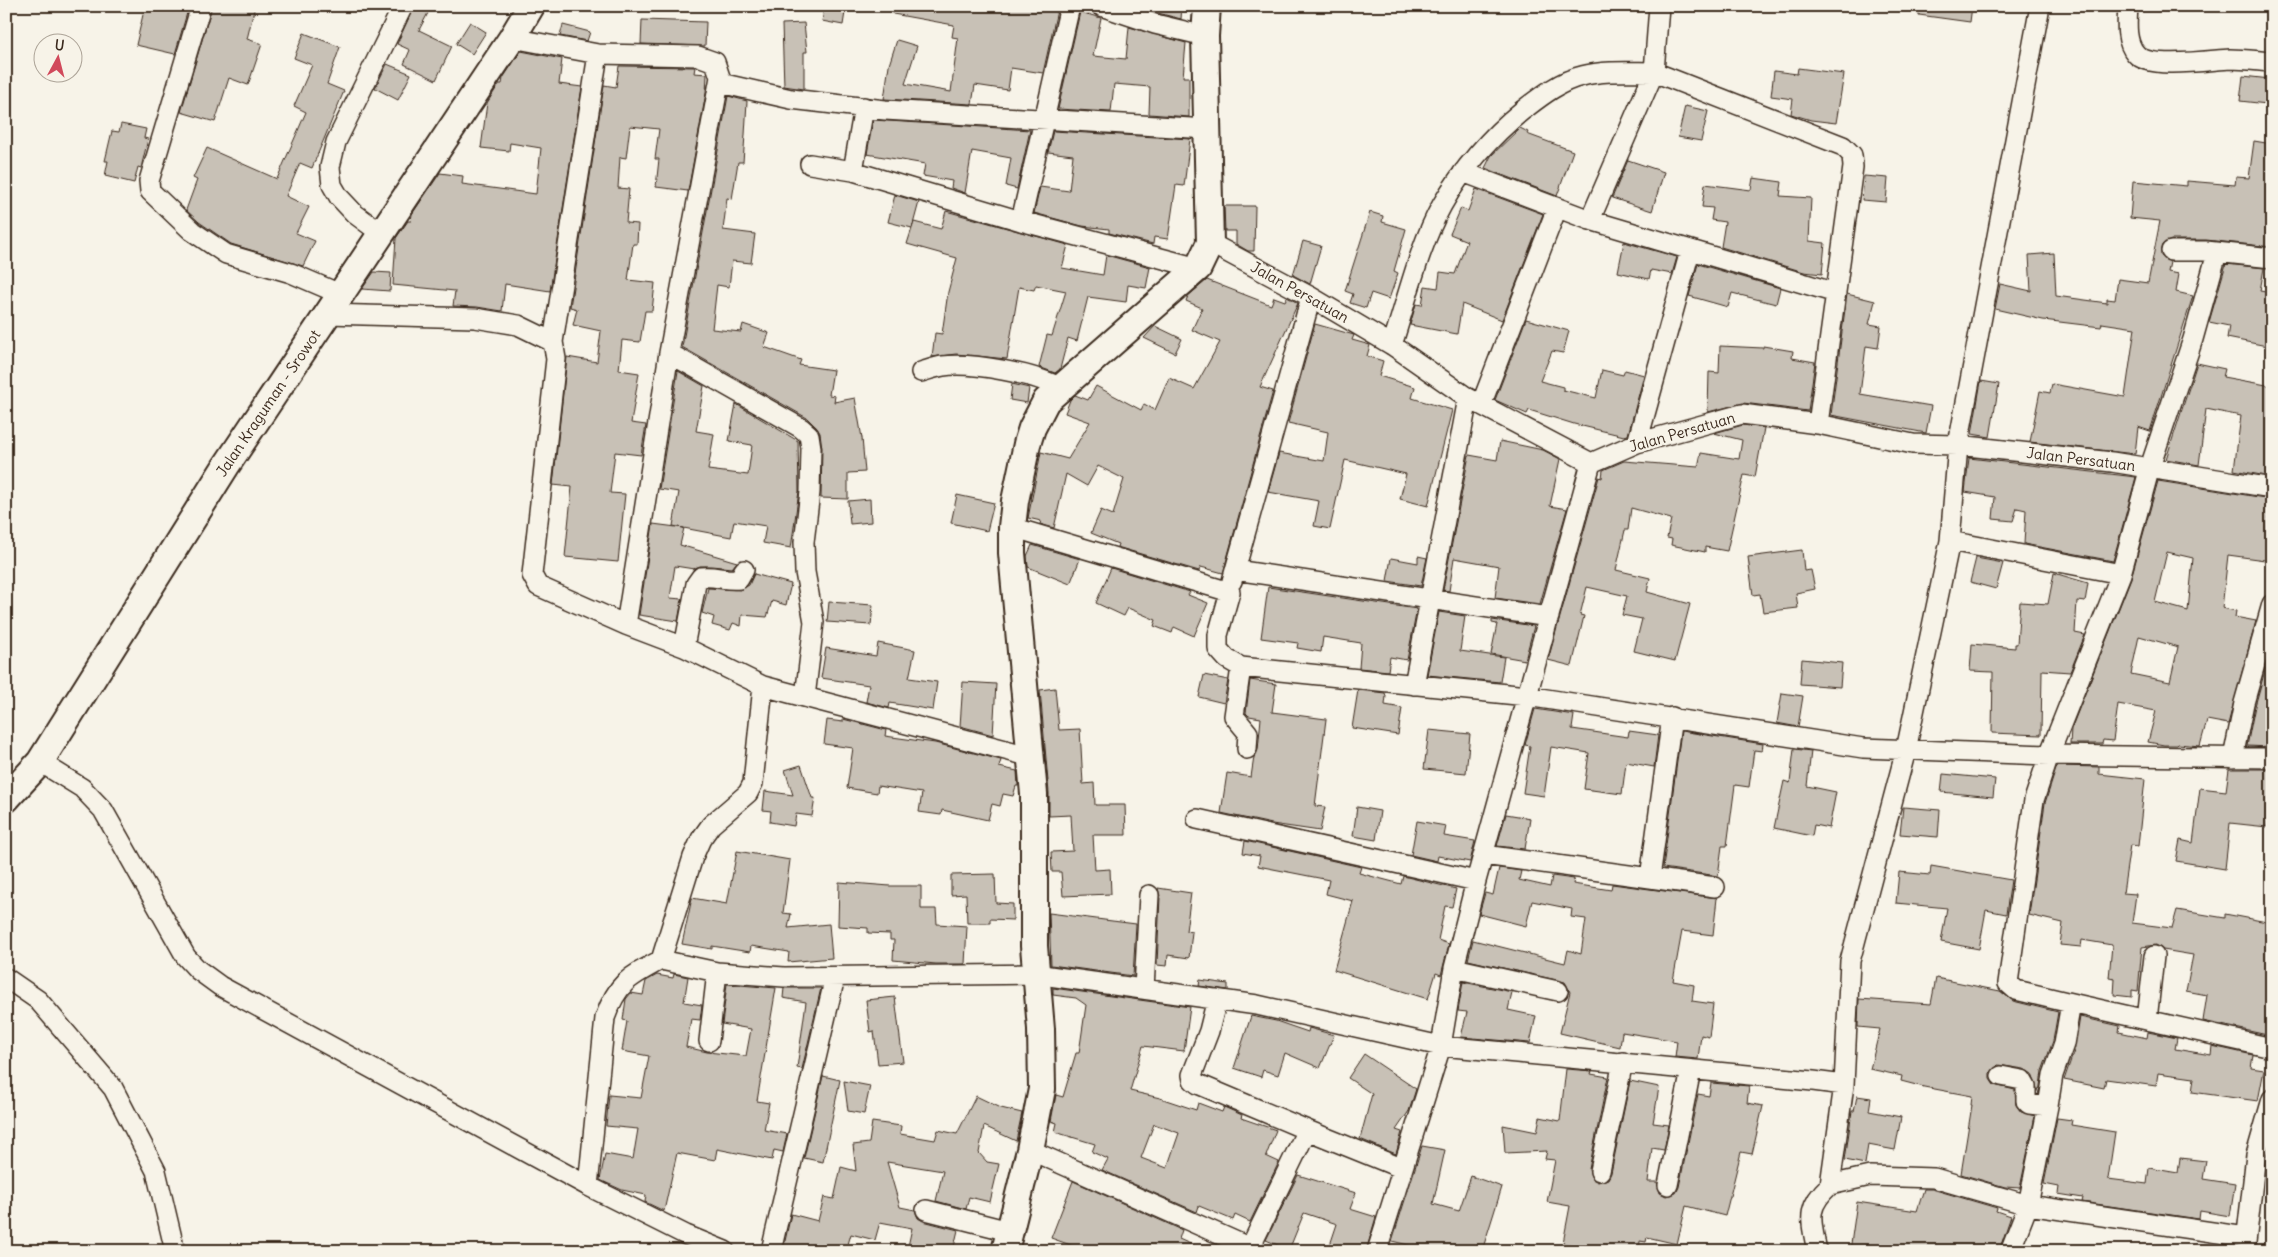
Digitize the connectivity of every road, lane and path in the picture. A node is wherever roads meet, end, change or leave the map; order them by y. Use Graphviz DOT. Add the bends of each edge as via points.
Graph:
graph roads {
  1 [pos="201,6"];
  2 [pos="403,6"];
  3 [pos="531,6"];
  4 [pos="1070,6"];
  5 [pos="1101,6"];
  6 [pos="1206,6"];
  7 [pos="1659,6"];
  8 [pos="2040,6"];
  9 [pos="2128,6"];
  10 [pos="1205,36"];
  11 [pos="512,38"];
  12 [pos="598,54"];
  13 [pos="2272,62"];
  14 [pos="1654,72"];
  15 [pos="720,83"];
  16 [pos="864,107"];
  17 [pos="1045,120"];
  18 [pos="1208,129"];
  19 [pos="810,164"];
  20 [pos="853,171"];
  21 [pos="1463,172"];
  22 [pos="1557,208"];
  23 [pos="1590,220"];
  24 [pos="1020,221"];
  25 [pos="382,234"];
  26 [pos="1210,243"];
  27 [pos="2171,250"];
  28 [pos="1690,251"];
  29 [pos="2217,253"];
  30 [pos="2272,258"];
  31 [pos="1198,268"];
  32 [pos="1836,293"];
  33 [pos="1312,298"];
  34 [pos="333,304"];
  35 [pos="553,342"];
  36 [pos="1392,345"];
  37 [pos="669,353"];
  38 [pos="921,372"];
  39 [pos="1060,388"];
  40 [pos="1474,402"];
  41 [pos="1818,424"];
  42 [pos="1638,443"];
  43 [pos="1958,445"];
  44 [pos="1591,463"];
  45 [pos="2150,467"];
  46 [pos="2272,488"];
  47 [pos="1012,527"];
  48 [pos="1950,541"];
  49 [pos="744,570"];
  50 [pos="1235,570"];
  51 [pos="2121,574"];
  52 [pos="1230,592"];
  53 [pos="1431,600"];
  54 [pos="2272,604"];
  55 [pos="1549,617"];
  56 [pos="626,625"];
  57 [pos="684,647"];
  58 [pos="1241,667"];
  59 [pos="1414,684"];
  60 [pos="763,686"];
  61 [pos="1527,696"];
  62 [pos="805,697"];
  63 [pos="1672,718"];
  64 [pos="1247,748"];
  65 [pos="1906,750"];
  66 [pos="2049,755"];
  67 [pos="1032,757"];
  68 [pos="2233,758"];
  69 [pos="2272,758"];
  70 [pos="40,762"];
  71 [pos="6,799"];
  72 [pos="1197,819"];
  73 [pos="1484,855"];
  74 [pos="1650,878"];
  75 [pos="1476,881"];
  76 [pos="1715,887"];
  77 [pos="1149,895"];
  78 [pos="2154,956"];
  79 [pos="661,960"];
  80 [pos="1454,968"];
  81 [pos="718,972"];
  82 [pos="1035,974"];
  83 [pos="835,977"];
  84 [pos="6,978"];
  85 [pos="1144,989"];
  86 [pos="1558,991"];
  87 [pos="1217,999"];
  88 [pos="2071,1004"];
  89 [pos="2147,1020"];
  90 [pos="709,1041"];
  91 [pos="1441,1046"];
  92 [pos="2272,1048"];
  93 [pos="1623,1062"];
  94 [pos="1691,1070"];
  95 [pos="2001,1076"];
  96 [pos="1844,1085"];
  97 [pos="2272,1099"];
  98 [pos="2048,1106"];
  99 [pos="1307,1130"];
  100 [pos="1030,1150"];
  101 [pos="1401,1168"];
  102 [pos="1600,1171"];
  103 [pos="1668,1185"];
  104 [pos="1830,1185"];
  105 [pos="588,1186"];
  106 [pos="2028,1205"];
  107 [pos="926,1210"];
  108 [pos="1007,1241"];
  109 [pos="2246,1244"];
  110 [pos="1230,1246"];
  111 [pos="1254,1249"];
  112 [pos="175,1251"];
  113 [pos="725,1251"];
  114 [pos="771,1251"];
  115 [pos="1377,1251"];
  116 [pos="1816,1251"];
  117 [pos="2010,1251"];
  1 -- 34 [label="street" via="149,181 150,191 192,231 226,254 291,273"];
  2 -- 25 [label="street" via="336,142 330,167 332,185 339,197"];
  3 -- 11 [label="street, Jalan Kraguman - Srowot"];
  4 -- 17 [label="street"];
  5 -- 10 [label="street" via="1154,24"];
  6 -- 10 [label="street"];
  7 -- 14 [label="street"];
  8 -- 43 [label="street"];
  9 -- 13 [label="street" via="2128,34 2131,47 2140,58 2153,62 2205,63 2239,59"];
  10 -- 18 [label="street"];
  11 -- 12 [label="street"];
  11 -- 25 [label="street, Jalan Kraguman - Srowot"];
  12 -- 15 [label="street" via="698,56 715,62"];
  12 -- 35 [label="street"];
  14 -- 21 [label="street" via="1581,76 1544,93 1494,135"];
  14 -- 23 [label="street"];
  14 -- 32 [label="street" via="1843,146 1852,155"];
  15 -- 16 [label="street" via="791,99"];
  15 -- 37 [label="street"];
  16 -- 17 [label="street"];
  16 -- 20 [label="street"];
  17 -- 18 [label="street"];
  17 -- 24 [label="street"];
  18 -- 26 [label="street"];
  19 -- 20 [label="street"];
  20 -- 24 [label="street"];
  21 -- 22 [label="street"];
  21 -- 36 [label="street" via="1442,206 1426,242"];
  22 -- 23 [label="street"];
  22 -- 40 [label="street"];
  23 -- 28 [label="street"];
  24 -- 31 [label="street"];
  25 -- 34 [label="street, Jalan Kraguman - Srowot"];
  26 -- 31 [label="street"];
  26 -- 33 [label="street, Jalan Persatuan"];
  27 -- 29 [label="street"];
  28 -- 32 [label="street"];
  28 -- 42 [label="street"];
  29 -- 30 [label="street"];
  29 -- 45 [label="street" via="2190,348"];
  31 -- 39 [label="street"];
  32 -- 41 [label="street"];
  33 -- 36 [label="street, Jalan Persatuan"];
  33 -- 50 [label="street"];
  34 -- 35 [label="street" via="518,325"];
  34 -- 70 [label="street, Jalan Kraguman - Srowot" via="226,466"];
  35 -- 56 [label="street" via="556,359 532,575 538,586"];
  36 -- 40 [label="street, Jalan Persatuan"];
  37 -- 56 [label="street"];
  37 -- 62 [label="street" via="809,435 812,448 810,492 804,542 805,572 814,622"];
  38 -- 39 [label="street" via="943,366 973,365 1049,381"];
  39 -- 47 [label="street" via="1046,401 1032,428"];
  40 -- 44 [label="street, Jalan Persatuan"];
  40 -- 53 [label="street" via="1445,515"];
  41 -- 42 [label="street, Jalan Persatuan" via="1742,414"];
  41 -- 43 [label="street, Jalan Persatuan" via="1914,444"];
  42 -- 44 [label="street, Jalan Persatuan"];
  43 -- 45 [label="street, Jalan Persatuan"];
  43 -- 48 [label="street"];
  44 -- 55 [label="street"];
  45 -- 46 [label="street, Jalan Persatuan"];
  45 -- 51 [label="street"];
  47 -- 52 [label="street"];
  47 -- 67 [label="street"];
  48 -- 51 [label="street"];
  48 -- 65 [label="street"];
  49 -- 57 [label="street" via="739,579 701,577 696,584"];
  50 -- 52 [label="street"];
  50 -- 53 [label="street"];
  51 -- 66 [label="street"];
  52 -- 58 [label="street" via="1218,635 1218,649"];
  53 -- 55 [label="street"];
  53 -- 59 [label="street"];
  54 -- 68 [label="street" via="2244,703"];
  55 -- 61 [label="street"];
  56 -- 57 [label="street"];
  57 -- 60 [label="street"];
  58 -- 59 [label="street"];
  58 -- 64 [label="street" via="1234,716 1248,733"];
  59 -- 61 [label="street"];
  60 -- 62 [label="street"];
  60 -- 79 [label="street" via="753,784 748,794 711,825 701,839"];
  61 -- 63 [label="street"];
  61 -- 73 [label="street"];
  62 -- 67 [label="street"];
  63 -- 65 [label="street" via="1863,748"];
  63 -- 74 [label="street"];
  65 -- 66 [label="street"];
  65 -- 96 [label="street" via="1850,960"];
  66 -- 68 [label="street"];
  66 -- 88 [label="street" via="2034,800 2008,983 2016,990"];
  67 -- 82 [label="street"];
  68 -- 69 [label="street"];
  70 -- 71 [label="street, Jalan Kraguman - Srowot"];
  70 -- 105 [label="street" via="82,788 104,810 186,957 198,970 220,986"];
  72 -- 75 [label="street"];
  73 -- 74 [label="street"];
  73 -- 75 [label="street"];
  74 -- 76 [label="street"];
  75 -- 80 [label="street"];
  77 -- 85 [label="street"];
  78 -- 89 [label="street"];
  79 -- 81 [label="street"];
  79 -- 105 [label="street" via="627,980 612,997 605,1018"];
  80 -- 86 [label="street"];
  80 -- 91 [label="street"];
  81 -- 83 [label="street"];
  81 -- 90 [label="street"];
  82 -- 83 [label="street"];
  82 -- 85 [label="street"];
  82 -- 100 [label="street" via="1041,1029 1042,1089"];
  83 -- 114 [label="street"];
  84 -- 112 [label="street" via="38,1000 114,1088 156,1171"];
  85 -- 87 [label="street"];
  87 -- 91 [label="street"];
  87 -- 99 [label="street" via="1209,1031 1192,1074 1193,1080"];
  88 -- 89 [label="street"];
  88 -- 98 [label="street"];
  89 -- 92 [label="street"];
  91 -- 93 [label="street"];
  91 -- 101 [label="street"];
  93 -- 94 [label="street"];
  93 -- 102 [label="street"];
  94 -- 96 [label="street"];
  94 -- 103 [label="street"];
  95 -- 98 [label="street" via="2022,1080 2029,1104"];
  96 -- 104 [label="street"];
  97 -- 109 [label="street" via="2256,1155"];
  98 -- 106 [label="street"];
  99 -- 101 [label="street"];
  99 -- 111 [label="street"];
  100 -- 108 [label="street"];
  100 -- 110 [label="street"];
  101 -- 115 [label="street"];
  104 -- 106 [label="street" via="1870,1176 1934,1178"];
  104 -- 116 [label="street" via="1816,1198 1812,1209"];
  105 -- 113 [label="street"];
  106 -- 109 [label="street"];
  106 -- 117 [label="street"];
  107 -- 108 [label="street"];
  110 -- 111 [label="street"];
}
